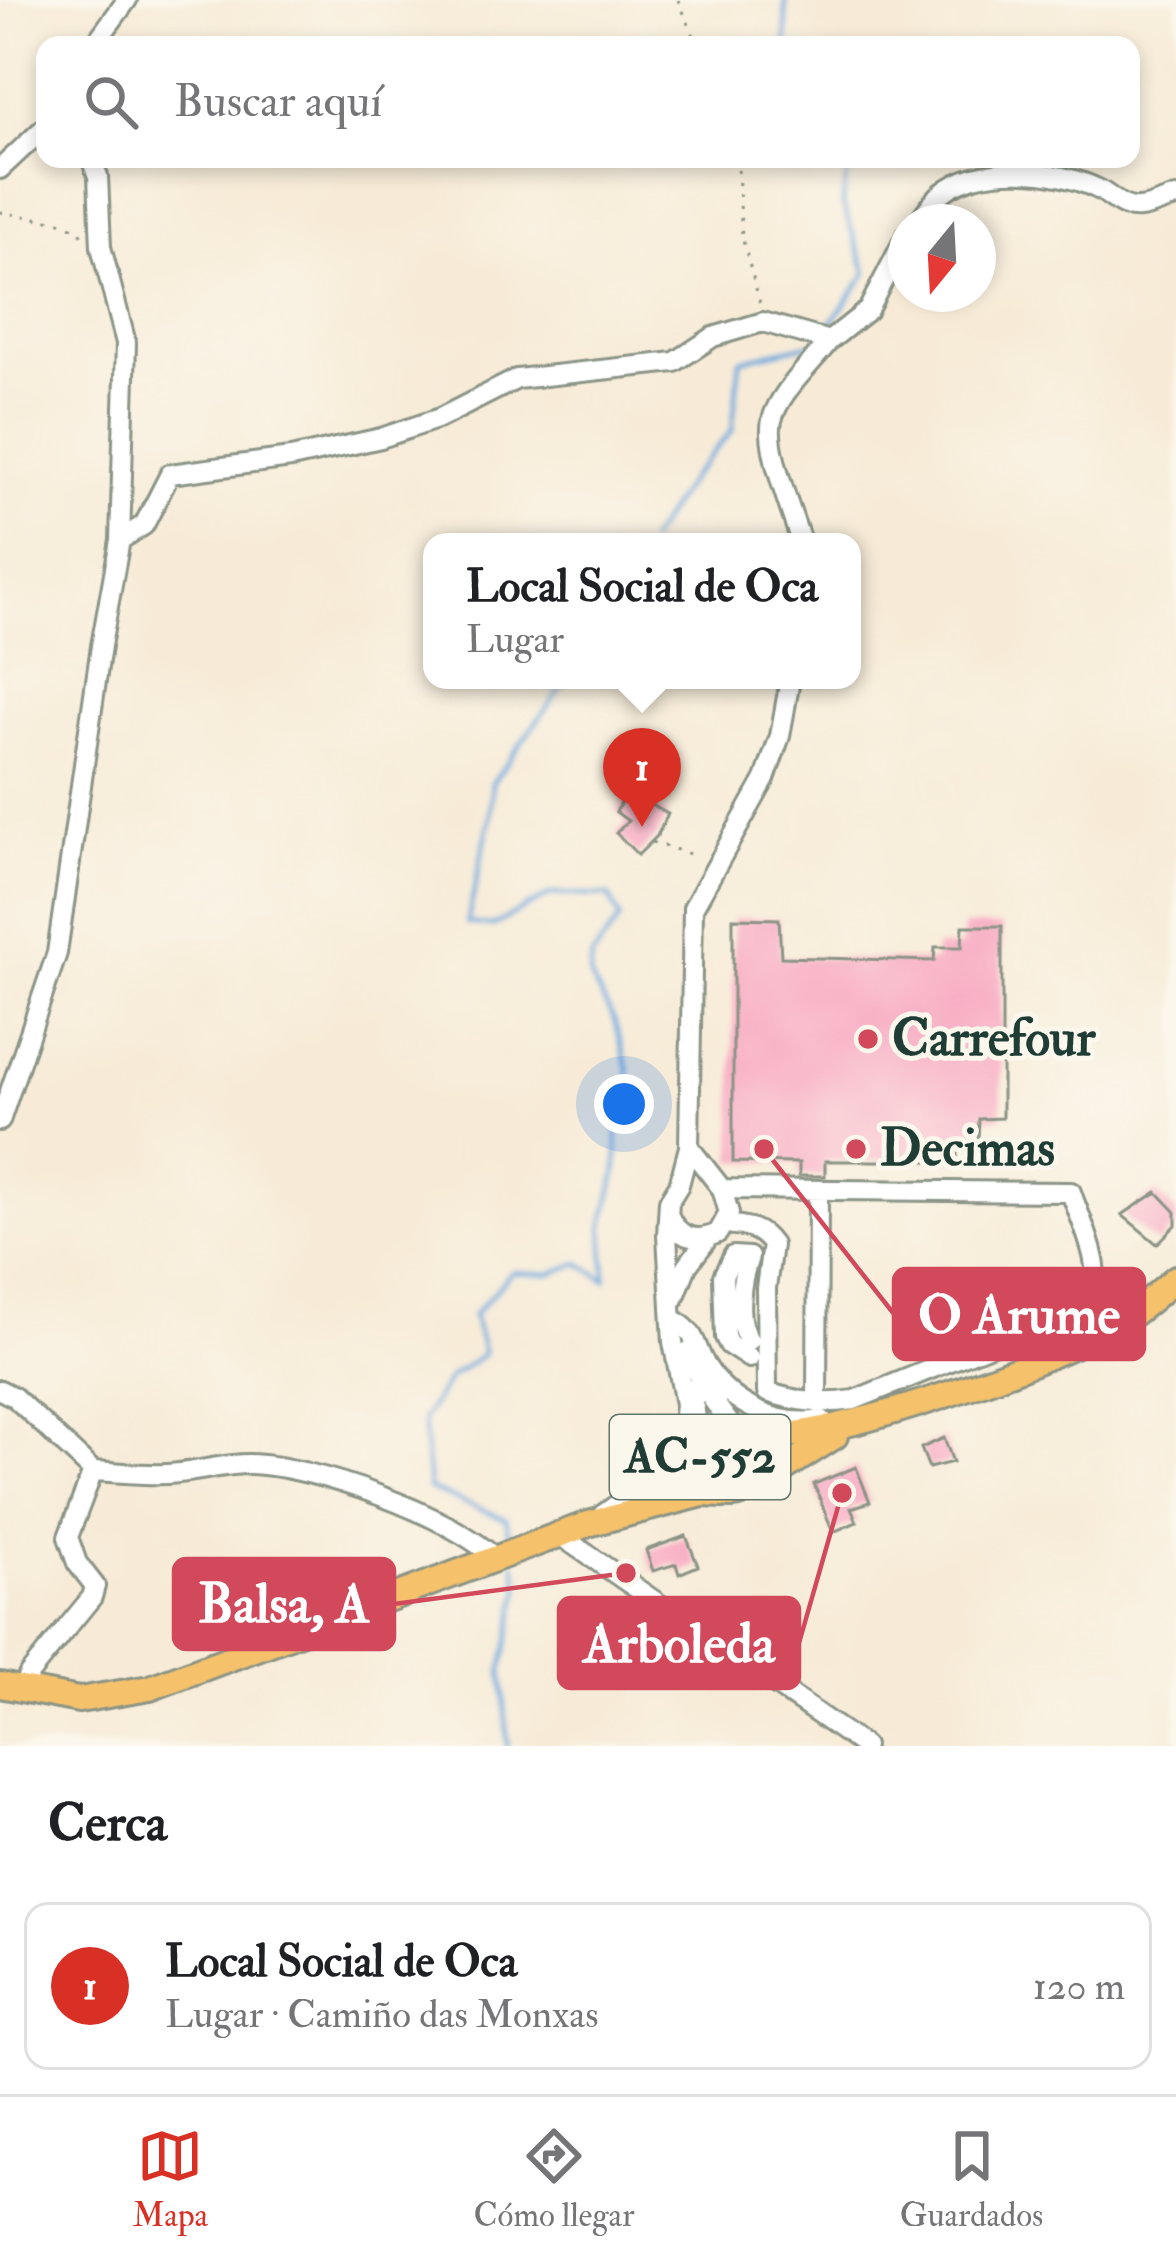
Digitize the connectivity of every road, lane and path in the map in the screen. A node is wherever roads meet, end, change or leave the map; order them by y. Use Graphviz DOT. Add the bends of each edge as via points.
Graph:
graph roads {
  1 [pos="128,0"];
  2 [pos="677,0"];
  3 [pos="101,36"];
  4 [pos="694,36"];
  5 [pos="36,136"];
  6 [pos="95,168"];
  7 [pos="737,168"];
  8 [pos="0,170"];
  9 [pos="1176,197"];
  10 [pos="933,204"];
  11 [pos="0,212"];
  12 [pos="101,247"];
  13 [pos="888,271"];
  14 [pos="763,322"];
  15 [pos="822,340"];
  16 [pos="798,533"];
  17 [pos="120,540"];
  18 [pos="788,689"];
  19 [pos="652,842"];
  20 [pos="696,856"];
  21 [pos="714,866"];
  22 [pos="0,1121"];
  23 [pos="688,1148"];
  24 [pos="679,1184"];
  25 [pos="718,1185"];
  26 [pos="818,1192"];
  27 [pos="668,1210"];
  28 [pos="725,1224"];
  29 [pos="708,1238"];
  30 [pos="749,1256"];
  31 [pos="768,1271"];
  32 [pos="1176,1278"];
  33 [pos="674,1312"];
  34 [pos="749,1349"];
  35 [pos="766,1376"];
  36 [pos="0,1390"];
  37 [pos="818,1403"];
  38 [pos="905,1405"];
  39 [pos="741,1435"];
  40 [pos="700,1461"];
  41 [pos="93,1471"];
  42 [pos="751,1489"];
  43 [pos="723,1495"];
  44 [pos="597,1521"];
  45 [pos="558,1534"];
  46 [pos="496,1559"];
  47 [pos="601,1564"];
  48 [pos="11,1687"];
  49 [pos="864,1746"];
  1 -- 3 [label="street"];
  2 -- 4 [label="path"];
  5 -- 8 [label="street"];
  6 -- 12 [label="street"];
  7 -- 14 [label="path" via="742,237"];
  9 -- 10 [label="street" via="1138,209 1046,171 972,180"];
  11 -- 12 [label="path" via="66,223"];
  12 -- 17 [label="street" via="126,343"];
  13 -- 15 [label="street" via="868,310"];
  14 -- 15 [label="street"];
  14 -- 17 [label="street" via="713,337 675,362 518,379 382,438 170,474 144,525"];
  15 -- 16 [label="street" via="772,421"];
  17 -- 22 [label="street" via="58,953"];
  18 -- 21 [label="street" via="765,779"];
  19 -- 20 [label="path"];
  20 -- 21 [label="street"];
  21 -- 23 [label="street" via="693,908"];
  23 -- 24 [label="street"];
  23 -- 25 [label="street"];
  24 -- 25 [label="street" via="696,1178"];
  24 -- 27 [label="street"];
  25 -- 26 [label="street"];
  25 -- 28 [label="street" via="728,1200"];
  26 -- 37 [label="street"];
  26 -- 37 [label="street" via="1071,1192 1096,1288 1079,1310 854,1400"];
  27 -- 29 [label="street" via="681,1234"];
  27 -- 33 [label="street"];
  28 -- 29 [label="street"];
  28 -- 31 [label="street" via="765,1234 772,1245"];
  29 -- 33 [label="street" via="679,1282"];
  30 -- 31 [label="street" via="761,1257"];
  30 -- 34 [label="street"];
  30 -- 34 [label="street" via="733,1256 723,1276 729,1345"];
  31 -- 35 [label="street"];
  32 -- 38 [label="main road, AC-552" via="1127,1318 1066,1348"];
  33 -- 38 [label="street" via="722,1386 772,1417 810,1422"];
  33 -- 39 [label="street" via="702,1387"];
  33 -- 40 [label="street"];
  33 -- 44 [label="street" via="682,1435 672,1460"];
  34 -- 35 [label="street" via="753,1369"];
  35 -- 37 [label="street" via="766,1392"];
  36 -- 41 [label="street"];
  38 -- 39 [label="main road, AC-552" via="813,1432"];
  38 -- 42 [label="main road, AC-552" via="818,1444"];
  39 -- 40 [label="main road, AC-552" via="711,1439"];
  39 -- 42 [label="main road, AC-552" via="763,1461"];
  40 -- 43 [label="main road, AC-552" via="706,1484"];
  40 -- 44 [label="main road, AC-552"];
  41 -- 46 [label="street" via="287,1467 411,1509"];
  41 -- 48 [label="street" via="68,1537 95,1586 92,1597"];
  42 -- 43 [label="main road, AC-552"];
  43 -- 44 [label="main road, AC-552"];
  44 -- 45 [label="main road, AC-552"];
  44 -- 47 [label="street"];
  45 -- 46 [label="main road, AC-552"];
  45 -- 47 [label="street"];
  46 -- 48 [label="main road, AC-552" via="150,1688 79,1700"];
  47 -- 49 [label="street"];
}
